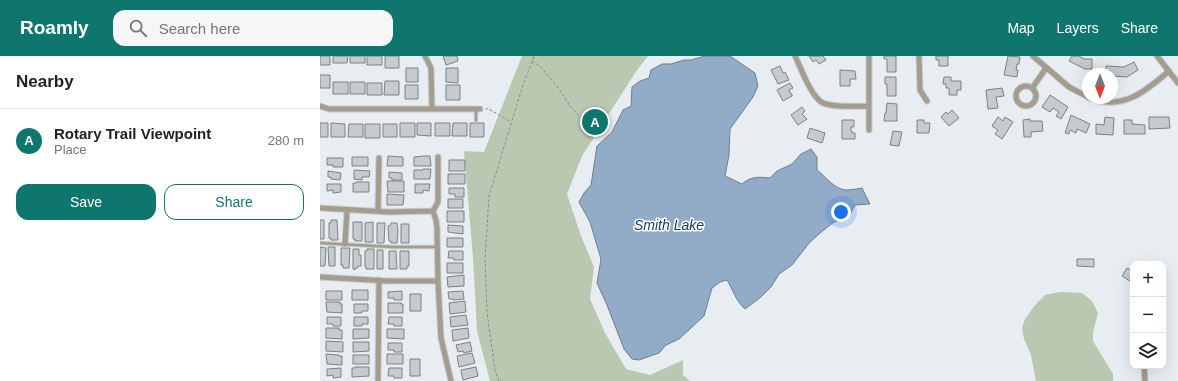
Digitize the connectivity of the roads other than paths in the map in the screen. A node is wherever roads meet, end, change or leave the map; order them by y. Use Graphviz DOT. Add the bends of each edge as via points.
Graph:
graph roads {
  1 [pos="425,56"];
  2 [pos="795,56"];
  3 [pos="869,56"];
  4 [pos="919,56"];
  5 [pos="1033,56"];
  6 [pos="1157,56"];
  7 [pos="1046,68"];
  8 [pos="1169,71"];
  9 [pos="1178,83"];
  10 [pos="1032,87"];
  11 [pos="1082,94"];
  12 [pos="927,101"];
  13 [pos="1118,102"];
  14 [pos="320,106"];
  15 [pos="869,106"];
  16 [pos="432,109"];
  17 [pos="478,109"];
  18 [pos="476,120"];
  19 [pos="869,130"];
  20 [pos="438,157"];
  21 [pos="379,158"];
  22 [pos="320,208"];
  23 [pos="347,210"];
  24 [pos="378,211"];
  25 [pos="433,211"];
  26 [pos="320,243"];
  27 [pos="344,244"];
  28 [pos="437,247"];
  29 [pos="320,277"];
  30 [pos="379,280"];
  31 [pos="438,281"];
  32 [pos="1144,369"];
  33 [pos="378,381"];
  34 [pos="451,381"];
  35 [pos="1145,381"];
  1 -- 16 [label="street" via="431,68"];
  2 -- 15 [label="street" via="810,89 822,103"];
  3 -- 15 [label="street"];
  4 -- 12 [label="street" via="920,90"];
  5 -- 7 [label="street"];
  6 -- 8 [label="street"];
  7 -- 10 [label="street"];
  7 -- 11 [label="street"];
  8 -- 9 [label="street"];
  8 -- 13 [label="street" via="1133,98"];
  10 -- 10 [label="street" via="1024,86 1017,91 1017,100 1020,104 1029,106 1036,100 1036,92"];
  14 -- 16 [label="street" via="329,109"];
  15 -- 19 [label="street"];
  16 -- 17 [label="street"];
  17 -- 18 [label="lane"];
  20 -- 25 [label="street" via="438,202"];
  21 -- 24 [label="street"];
  22 -- 23 [label="street"];
  23 -- 24 [label="street"];
  23 -- 27 [label="street"];
  24 -- 25 [label="street"];
  25 -- 28 [label="street"];
  26 -- 27 [label="lane"];
  27 -- 28 [label="lane"];
  28 -- 31 [label="street"];
  29 -- 30 [label="street"];
  30 -- 31 [label="street"];
  30 -- 33 [label="street"];
  31 -- 34 [label="street" via="441,338"];
  32 -- 35 [label="street"];
}
